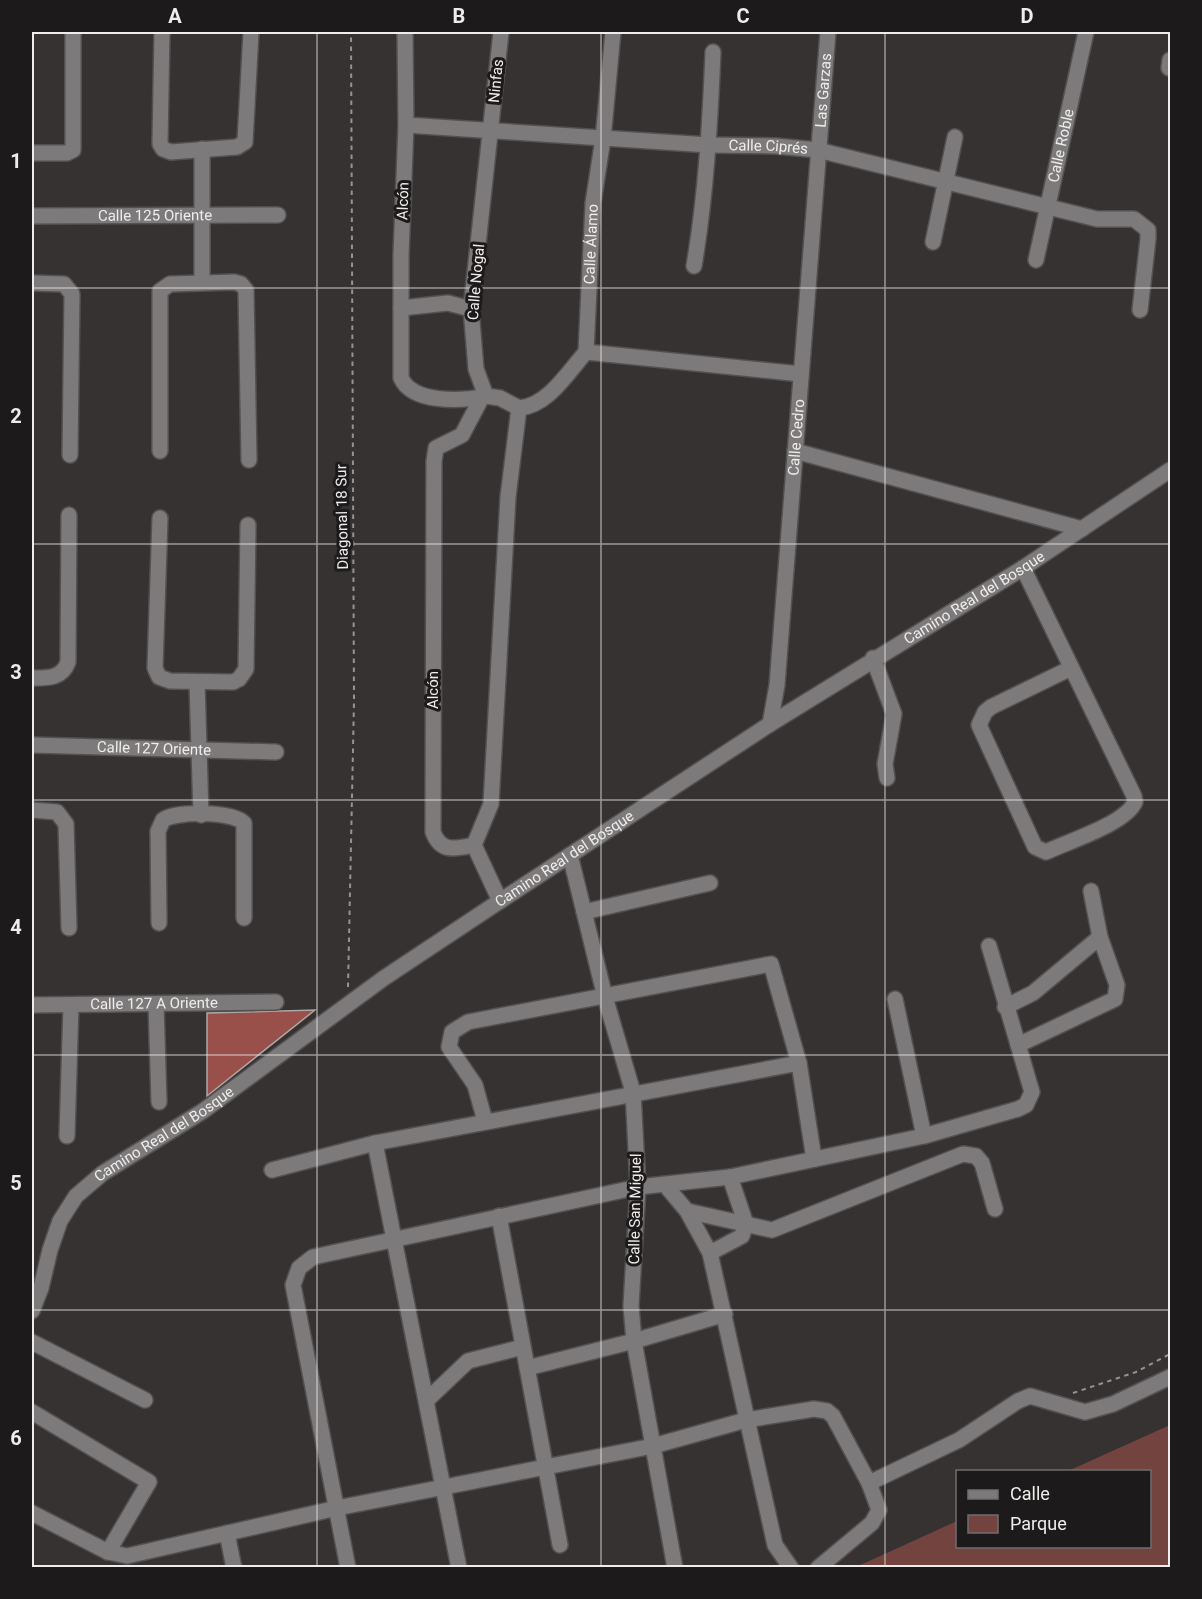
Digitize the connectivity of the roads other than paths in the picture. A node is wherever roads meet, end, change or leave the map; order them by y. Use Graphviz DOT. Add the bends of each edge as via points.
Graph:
graph roads {
  1 [pos="74,32"];
  2 [pos="162,32"];
  3 [pos="251,32"];
  4 [pos="405,32"];
  5 [pos="501,32"];
  6 [pos="613,32"];
  7 [pos="828,32"];
  8 [pos="1086,32"];
  9 [pos="713,52"];
  10 [pos="406,125"];
  11 [pos="491,130"];
  12 [pos="955,137"];
  13 [pos="603,139"];
  14 [pos="709,145"];
  15 [pos="202,149"];
  16 [pos="818,150"];
  17 [pos="32,153"];
  18 [pos="946,180"];
  19 [pos="1048,207"];
  20 [pos="201,214"];
  21 [pos="278,215"];
  22 [pos="32,216"];
  23 [pos="933,242"];
  24 [pos="1036,260"];
  25 [pos="694,266"];
  26 [pos="202,282"];
  27 [pos="32,284"];
  28 [pos="401,308"];
  29 [pos="471,309"];
  30 [pos="1140,310"];
  31 [pos="586,352"];
  32 [pos="801,374"];
  33 [pos="484,397"];
  34 [pos="519,408"];
  35 [pos="160,451"];
  36 [pos="795,452"];
  37 [pos="70,455"];
  38 [pos="249,459"];
  39 [pos="1170,470"];
  40 [pos="69,515"];
  41 [pos="160,518"];
  42 [pos="248,525"];
  43 [pos="1082,529"];
  44 [pos="1023,568"];
  45 [pos="873,658"];
  46 [pos="1071,668"];
  47 [pos="32,678"];
  48 [pos="197,682"];
  49 [pos="770,724"];
  50 [pos="32,746"];
  51 [pos="200,748"];
  52 [pos="276,752"];
  53 [pos="887,778"];
  54 [pos="32,810"];
  55 [pos="201,814"];
  56 [pos="474,845"];
  57 [pos="570,855"];
  58 [pos="710,883"];
  59 [pos="1091,891"];
  60 [pos="500,901"];
  61 [pos="585,912"];
  62 [pos="244,918"];
  63 [pos="159,923"];
  64 [pos="69,928"];
  65 [pos="1100,937"];
  66 [pos="989,946"];
  67 [pos="605,997"];
  68 [pos="895,999"];
  69 [pos="276,1002"];
  70 [pos="156,1004"];
  71 [pos="32,1005"];
  72 [pos="71,1005"];
  73 [pos="1005,1006"];
  74 [pos="1018,1045"];
  75 [pos="799,1063"];
  76 [pos="633,1092"];
  77 [pos="159,1102"];
  78 [pos="485,1121"];
  79 [pos="67,1136"];
  80 [pos="924,1136"];
  81 [pos="375,1143"];
  82 [pos="814,1159"];
  83 [pos="272,1170"];
  84 [pos="730,1177"];
  85 [pos="666,1186"];
  86 [pos="638,1187"];
  87 [pos="995,1209"];
  88 [pos="687,1210"];
  89 [pos="499,1216"];
  90 [pos="746,1224"];
  91 [pos="393,1239"];
  92 [pos="710,1253"];
  93 [pos="32,1311"];
  94 [pos="725,1314"];
  95 [pos="634,1341"];
  96 [pos="32,1342"];
  97 [pos="523,1347"];
  98 [pos="527,1368"];
  99 [pos="1170,1377"];
  100 [pos="145,1400"];
  101 [pos="427,1400"];
  102 [pos="32,1412"];
  103 [pos="746,1420"];
  104 [pos="653,1446"];
  105 [pos="546,1465"];
  106 [pos="869,1483"];
  107 [pos="445,1487"];
  108 [pos="337,1508"];
  109 [pos="32,1513"];
  110 [pos="227,1533"];
  111 [pos="560,1545"];
  112 [pos="108,1552"];
  113 [pos="128,1562"];
  114 [pos="234,1568"];
  115 [pos="348,1568"];
  116 [pos="459,1568"];
  117 [pos="675,1568"];
  118 [pos="791,1568"];
  119 [pos="818,1568"];
  1 -- 17 [label="street" via="73,150"];
  2 -- 15 [label="street" via="160,144 171,152"];
  3 -- 15 [label="street" via="246,139 237,147"];
  4 -- 10 [label="street, Alcón"];
  5 -- 11 [label="street, Ninfas"];
  6 -- 13 [label="street, Calle Álamo"];
  7 -- 16 [label="street, Las Garzas"];
  8 -- 19 [label="street, Calle Roble"];
  9 -- 14 [label="street"];
  10 -- 11 [label="street, Calle Ciprés"];
  10 -- 28 [label="street, Alcón"];
  11 -- 13 [label="street, Calle Ciprés"];
  11 -- 29 [label="street, Calle Nogal"];
  12 -- 18 [label="street"];
  13 -- 14 [label="street, Calle Ciprés"];
  13 -- 31 [label="street, Calle Álamo" via="593,203"];
  14 -- 16 [label="street, Calle Ciprés"];
  14 -- 25 [label="street"];
  15 -- 20 [label="street"];
  16 -- 18 [label="street, Calle Ciprés"];
  16 -- 32 [label="street, Calle Cedro"];
  18 -- 19 [label="street, Calle Ciprés"];
  18 -- 23 [label="street"];
  19 -- 24 [label="street, Calle Roble"];
  19 -- 30 [label="street, Calle Ciprés" via="1097,219 1134,219 1148,230"];
  20 -- 21 [label="street, Calle 125 Oriente"];
  20 -- 22 [label="street, Calle 125 Oriente"];
  20 -- 26 [label="street"];
  26 -- 35 [label="street" via="170,284 160,291 158,298"];
  26 -- 38 [label="street" via="238,282 246,290"];
  27 -- 37 [label="street" via="64,284 72,294"];
  28 -- 29 [label="street" via="448,303"];
  28 -- 33 [label="street, Alcón" via="401,378 409,389 422,395 467,400"];
  29 -- 33 [label="street, Calle Nogal"];
  31 -- 32 [label="street"];
  31 -- 34 [label="street" via="549,393 528,407"];
  32 -- 36 [label="street, Calle Cedro"];
  33 -- 34 [label="street" via="500,398"];
  33 -- 56 [label="street, Alcón" via="462,435 435,447 434,461 433,832 444,848"];
  34 -- 56 [label="street" via="508,497 492,796"];
  36 -- 43 [label="street"];
  36 -- 49 [label="street, Calle Cedro" via="777,685"];
  39 -- 43 [label="street, Camino Real del Bosque"];
  40 -- 47 [label="street" via="68,662 58,675"];
  41 -- 48 [label="street" via="155,668 164,680"];
  42 -- 48 [label="street" via="246,669 233,682"];
  43 -- 44 [label="street, Camino Real del Bosque"];
  44 -- 45 [label="street, Camino Real del Bosque"];
  44 -- 46 [label="street"];
  45 -- 49 [label="street, Camino Real del Bosque"];
  45 -- 53 [label="street" via="894,714 885,764"];
  46 -- 46 [label="street" via="1135,802 1113,821 1046,852 1035,847 979,725 991,707"];
  48 -- 51 [label="street"];
  49 -- 57 [label="street, Camino Real del Bosque"];
  50 -- 51 [label="street, Calle 127 Oriente"];
  51 -- 52 [label="street, Calle 127 Oriente"];
  51 -- 55 [label="street"];
  54 -- 64 [label="street" via="57,812 66,824"];
  55 -- 62 [label="street" via="230,815 244,823"];
  55 -- 63 [label="street" via="168,816 159,825"];
  56 -- 60 [label="street"];
  57 -- 60 [label="street, Camino Real del Bosque"];
  57 -- 61 [label="street, Calle San Miguel"];
  58 -- 61 [label="street"];
  59 -- 65 [label="street"];
  60 -- 93 [label="street, Camino Real del Bosque" via="351,1002 203,1111 103,1173 76,1196 60,1221"];
  61 -- 67 [label="street, Calle San Miguel"];
  65 -- 73 [label="street" via="1033,993"];
  65 -- 74 [label="street" via="1117,985 1115,999"];
  66 -- 73 [label="street"];
  67 -- 75 [label="street" via="771,964"];
  67 -- 76 [label="street, Calle San Miguel"];
  67 -- 78 [label="street" via="468,1022 452,1032 449,1047 475,1085"];
  68 -- 80 [label="street"];
  69 -- 70 [label="street, Calle 127 A Oriente"];
  70 -- 72 [label="street, Calle 127 A Oriente"];
  70 -- 77 [label="street"];
  71 -- 72 [label="street, Calle 127 A Oriente"];
  72 -- 79 [label="street"];
  73 -- 74 [label="street"];
  74 -- 80 [label="street" via="1032,1092 1026,1105"];
  75 -- 76 [label="street"];
  75 -- 82 [label="street"];
  76 -- 78 [label="street"];
  76 -- 86 [label="street, Calle San Miguel"];
  78 -- 81 [label="street"];
  80 -- 82 [label="street"];
  81 -- 83 [label="street"];
  81 -- 91 [label="street"];
  82 -- 84 [label="street"];
  84 -- 85 [label="street"];
  84 -- 90 [label="street"];
  85 -- 86 [label="street"];
  85 -- 88 [label="street"];
  86 -- 89 [label="street"];
  86 -- 95 [label="street, Calle San Miguel" via="631,1306"];
  87 -- 90 [label="street" via="982,1163 976,1156 963,1154 772,1230"];
  88 -- 90 [label="street"];
  88 -- 92 [label="street"];
  89 -- 91 [label="street"];
  89 -- 97 [label="street"];
  90 -- 92 [label="street" via="742,1236"];
  91 -- 101 [label="street"];
  91 -- 108 [label="street" via="313,1257 299,1268 293,1285"];
  92 -- 94 [label="street"];
  94 -- 95 [label="street"];
  94 -- 103 [label="street"];
  95 -- 98 [label="street"];
  95 -- 104 [label="street, Calle San Miguel"];
  96 -- 100 [label="street"];
  97 -- 98 [label="street"];
  97 -- 101 [label="street" via="468,1361"];
  98 -- 105 [label="street"];
  99 -- 106 [label="street" via="1113,1404 1085,1412 1030,1396 959,1440"];
  101 -- 107 [label="street"];
  102 -- 112 [label="street" via="149,1482"];
  103 -- 104 [label="street"];
  103 -- 106 [label="street" via="814,1409 827,1411"];
  103 -- 118 [label="street" via="775,1545"];
  104 -- 105 [label="street"];
  104 -- 117 [label="street, Calle San Miguel"];
  105 -- 107 [label="street"];
  105 -- 111 [label="street"];
  106 -- 119 [label="street" via="879,1510 872,1522"];
  107 -- 108 [label="street"];
  107 -- 116 [label="street"];
  108 -- 110 [label="street"];
  108 -- 115 [label="street"];
  109 -- 112 [label="street"];
  110 -- 113 [label="street"];
  110 -- 114 [label="street"];
  112 -- 113 [label="street"];
}
